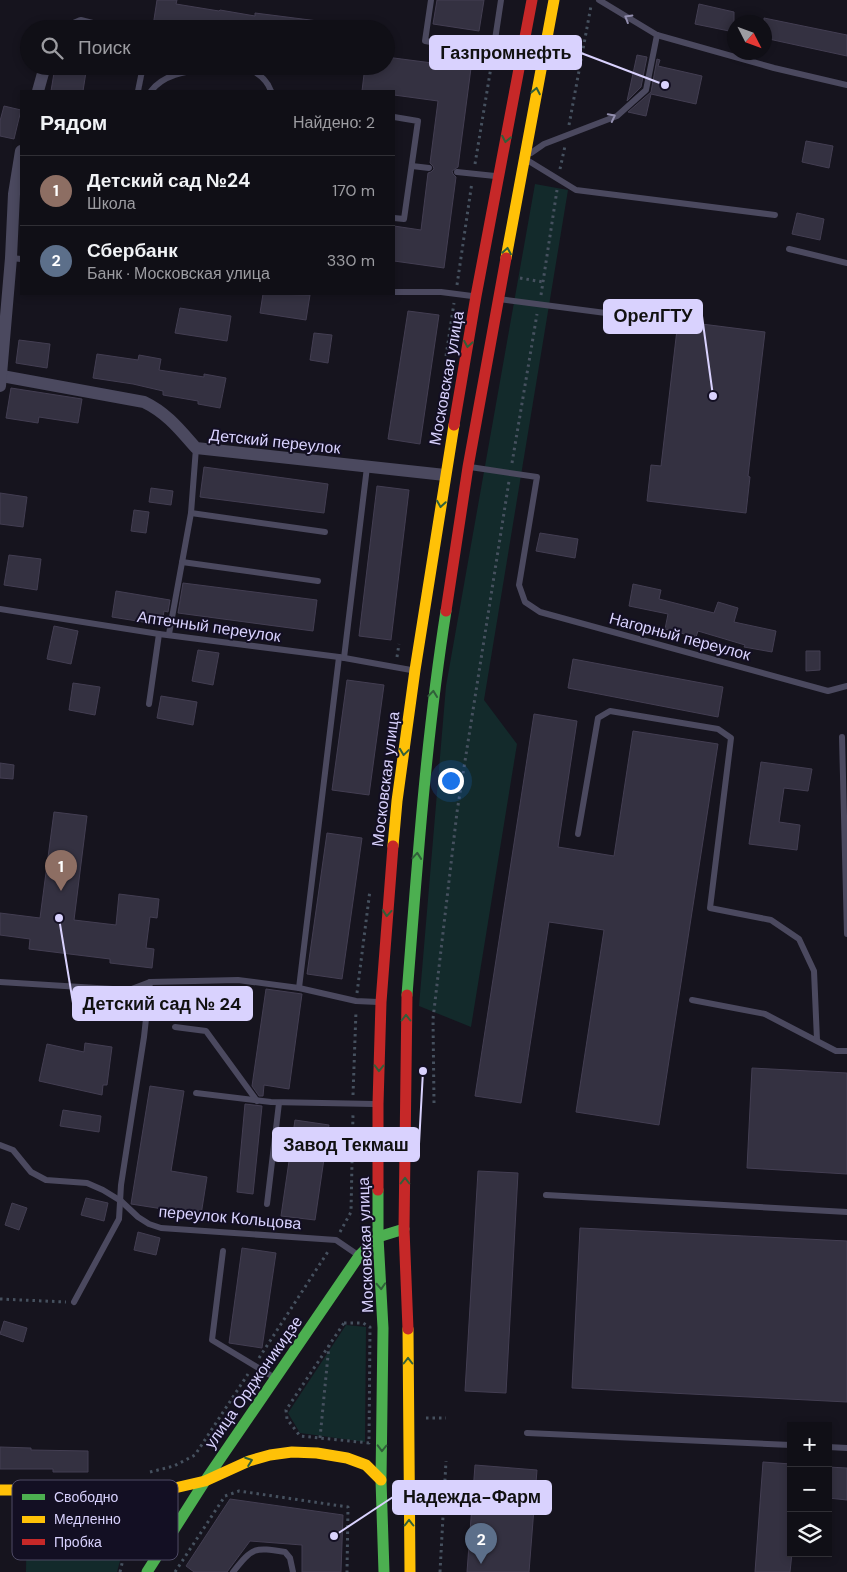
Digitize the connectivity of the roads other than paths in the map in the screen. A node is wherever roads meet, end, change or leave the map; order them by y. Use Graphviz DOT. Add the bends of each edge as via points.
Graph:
graph roads {
  1 [pos="431,0"];
  2 [pos="501,0"];
  3 [pos="532,0"];
  4 [pos="554,0"];
  5 [pos="599,0"];
  6 [pos="657,35"];
  7 [pos="493,53"];
  8 [pos="521,57"];
  9 [pos="42,75"];
  10 [pos="141,75"];
  11 [pos="174,75"];
  12 [pos="258,75"];
  13 [pos="847,85"];
  14 [pos="38,90"];
  15 [pos="138,90"];
  16 [pos="153,90"];
  17 [pos="270,90"];
  18 [pos="395,118"];
  19 [pos="20,157"];
  20 [pos="524,158"];
  21 [pos="412,166"];
  22 [pos="429,168"];
  23 [pos="457,172"];
  24 [pos="499,176"];
  25 [pos="775,214"];
  26 [pos="395,218"];
  27 [pos="789,249"];
  28 [pos="16,258"];
  29 [pos="847,263"];
  30 [pos="395,292"];
  31 [pos="476,296"];
  32 [pos="498,299"];
  33 [pos="667,321"];
  34 [pos="1,381"];
  35 [pos="196,448"];
  36 [pos="367,467"];
  37 [pos="468,467"];
  38 [pos="445,475"];
  39 [pos="191,512"];
  40 [pos="325,532"];
  41 [pos="182,562"];
  42 [pos="318,581"];
  43 [pos="0,609"];
  44 [pos="159,634"];
  45 [pos="169,634"];
  46 [pos="342,658"];
  47 [pos="415,670"];
  48 [pos="847,686"];
  49 [pos="149,704"];
  50 [pos="842,737"];
  51 [pos="578,834"];
  52 [pos="847,934"];
  53 [pos="0,982"];
  54 [pos="150,982"];
  55 [pos="299,988"];
  56 [pos="692,1000"];
  57 [pos="381,1002"];
  58 [pos="175,1027"];
  59 [pos="817,1040"];
  60 [pos="847,1052"];
  61 [pos="196,1093"];
  62 [pos="257,1100"];
  63 [pos="279,1103"];
  64 [pos="378,1104"];
  65 [pos="0,1145"];
  66 [pos="546,1195"];
  67 [pos="120,1201"];
  68 [pos="267,1204"];
  69 [pos="847,1212"];
  70 [pos="404,1229"];
  71 [pos="378,1237"];
  72 [pos="223,1251"];
  73 [pos="359,1256"];
  74 [pos="74,1302"];
  75 [pos="276,1379"];
  76 [pos="527,1433"];
  77 [pos="787,1446"];
  78 [pos="832,1447"];
  79 [pos="847,1448"];
  80 [pos="382,1480"];
  81 [pos="205,1481"];
  82 [pos="178,1487"];
  83 [pos="178,1523"];
  84 [pos="155,1560"];
  85 [pos="147,1572"];
  86 [pos="233,1572"];
  87 [pos="292,1572"];
  88 [pos="384,1572"];
  89 [pos="410,1572"];
  1 -- 7 [label="lane" via="425,41"];
  2 -- 7 [label="lane"];
  3 -- 8 [label="main road, Московская улица"];
  20 -- 4 [label="main road, one-way"];
  6 -- 5 [label="lane, one-way"];
  6 -- 13 [label="lane"];
  20 -- 6 [label="lane, one-way" via="544,144 617,116 646,90"];
  7 -- 8 [label="lane"];
  8 -- 24 [label="main road, Московская улица, one-way"];
  9 -- 14 [label="street"];
  10 -- 15 [label="lane"];
  11 -- 16 [label="lane" via="161,80"];
  12 -- 17 [label="lane"];
  18 -- 21 [label="lane" via="418,121"];
  19 -- 28 [label="street" via="14,194"];
  20 -- 25 [label="lane" via="576,190"];
  32 -- 20 [label="main road, one-way"];
  21 -- 22 [label="lane"];
  21 -- 26 [label="lane" via="404,219"];
  23 -- 24 [label="lane"];
  24 -- 31 [label="main road, Московская улица"];
  27 -- 29 [label="lane"];
  28 -- 34 [label="street"];
  30 -- 31 [label="lane"];
  31 -- 32 [label="main road"];
  31 -- 38 [label="main road, Московская улица, one-way"];
  32 -- 33 [label="lane"];
  32 -- 37 [label="main road"];
  34 -- 35 [label="street, Детский переулок" via="144,402 171,420"];
  35 -- 36 [label="street, Детский переулок"];
  35 -- 39 [label="lane"];
  36 -- 38 [label="street, Детский переулок"];
  36 -- 46 [label="lane"];
  37 -- 48 [label="lane, Нагорный переулок" via="537,476 519,585 525,602 540,612 828,691"];
  70 -- 37 [label="main road, one-way" via="406,1002 422,804 436,672"];
  38 -- 47 [label="main road, Московская улица, one-way"];
  39 -- 40 [label="lane"];
  39 -- 41 [label="lane"];
  41 -- 42 [label="lane"];
  41 -- 45 [label="lane"];
  43 -- 44 [label="lane, Аптечный переулок"];
  44 -- 45 [label="lane, Аптечный переулок"];
  44 -- 49 [label="lane"];
  45 -- 46 [label="lane, Аптечный переулок"];
  46 -- 47 [label="lane, Аптечный переулок"];
  46 -- 55 [label="lane"];
  47 -- 57 [label="main road, Московская улица, one-way" via="397,801"];
  50 -- 52 [label="lane"];
  51 -- 59 [label="lane" via="598,718 610,711 718,729 731,738 710,908 771,920 799,939 814,971"];
  53 -- 54 [label="lane" via="129,990"];
  54 -- 55 [label="lane" via="238,980"];
  54 -- 67 [label="lane"];
  55 -- 57 [label="lane" via="356,1001"];
  56 -- 59 [label="lane" via="765,1014"];
  57 -- 64 [label="main road, Московская улица, one-way"];
  58 -- 62 [label="lane" via="206,1031"];
  59 -- 60 [label="lane" via="836,1051"];
  61 -- 62 [label="lane"];
  62 -- 63 [label="lane"];
  63 -- 64 [label="lane"];
  63 -- 68 [label="lane"];
  64 -- 71 [label="main road, Московская улица"];
  65 -- 67 [label="lane, переулок Кольцова" via="13,1150 31,1172 46,1180 87,1184"];
  66 -- 69 [label="lane"];
  67 -- 73 [label="lane, переулок Кольцова" via="138,1217 161,1228 336,1240"];
  67 -- 74 [label="lane" via="119,1219"];
  70 -- 71 [label="main road, улица Орджоникидзе"];
  89 -- 70 [label="main road, one-way"];
  71 -- 73 [label="main road, улица Орджоникидзе"];
  71 -- 80 [label="main road, Московская улица, one-way" via="384,1328"];
  72 -- 75 [label="lane" via="212,1340"];
  73 -- 75 [label="main road, улица Орджоникидзе"];
  75 -- 81 [label="main road, улица Орджоникидзе"];
  76 -- 77 [label="lane"];
  78 -- 79 [label="lane"];
  81 -- 80 [label="main road, one-way" via="249,1461 292,1452 347,1458 366,1465"];
  80 -- 88 [label="main road, Московская улица"];
  81 -- 82 [label="main road"];
  81 -- 83 [label="main road, улица Орджоникидзе"];
  84 -- 85 [label="main road, улица Орджоникидзе"];
  86 -- 87 [label="lane" via="245,1557 263,1548 285,1552 290,1558"];
}
